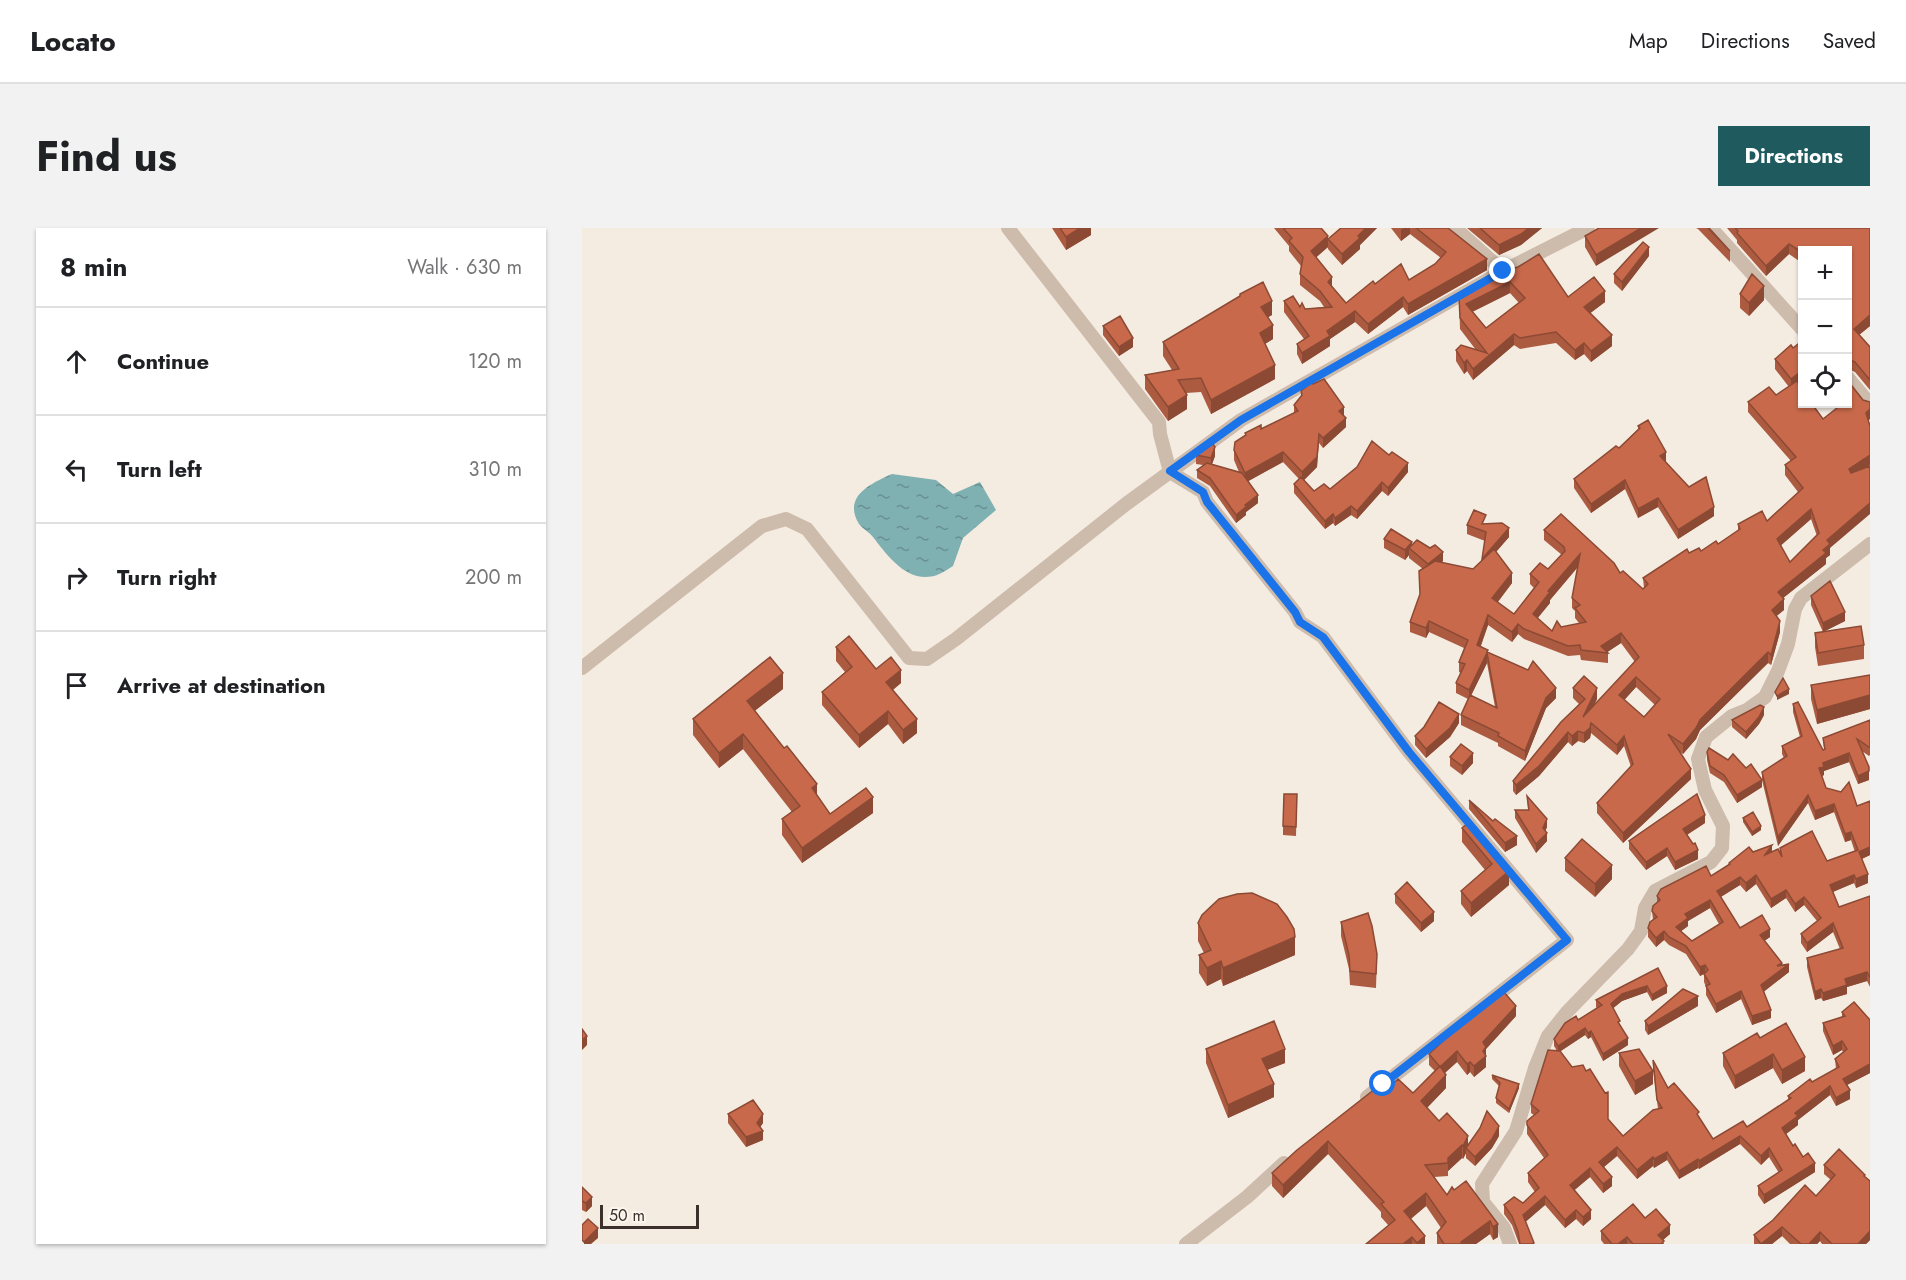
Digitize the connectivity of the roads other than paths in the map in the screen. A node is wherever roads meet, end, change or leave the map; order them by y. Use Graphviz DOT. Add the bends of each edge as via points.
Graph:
graph roads {
  1 [pos="1008,228"];
  2 [pos="1455,228"];
  3 [pos="1588,228"];
  4 [pos="1711,228"];
  5 [pos="1503,271"];
  6 [pos="1798,323"];
  7 [pos="1852,383"];
  8 [pos="1870,404"];
  9 [pos="1170,471"];
  10 [pos="1870,544"];
  11 [pos="582,668"];
  12 [pos="1356,1106"];
  13 [pos="1291,1156"];
  14 [pos="1186,1244"];
  15 [pos="1509,1244"];
  1 -- 9 [label="street" via="1159,422"];
  2 -- 5 [label="street"];
  3 -- 5 [label="street"];
  4 -- 6 [label="street"];
  5 -- 9 [label="street" via="1241,420"];
  7 -- 8 [label="street"];
  9 -- 11 [label="street" via="927,659 909,658 807,528 786,519 762,526"];
  9 -- 12 [label="street" via="1203,492 1300,622 1323,637 1409,752 1567,940"];
  10 -- 15 [label="street" via="1801,598 1788,644 1765,697 1706,737 1698,759 1706,790 1723,826 1722,848 1712,862 1655,891 1645,908 1641,931 1628,949 1548,1036 1516,1131 1482,1184 1483,1202 1504,1228"];
  13 -- 14 [label="street" via="1247,1197"];
}
